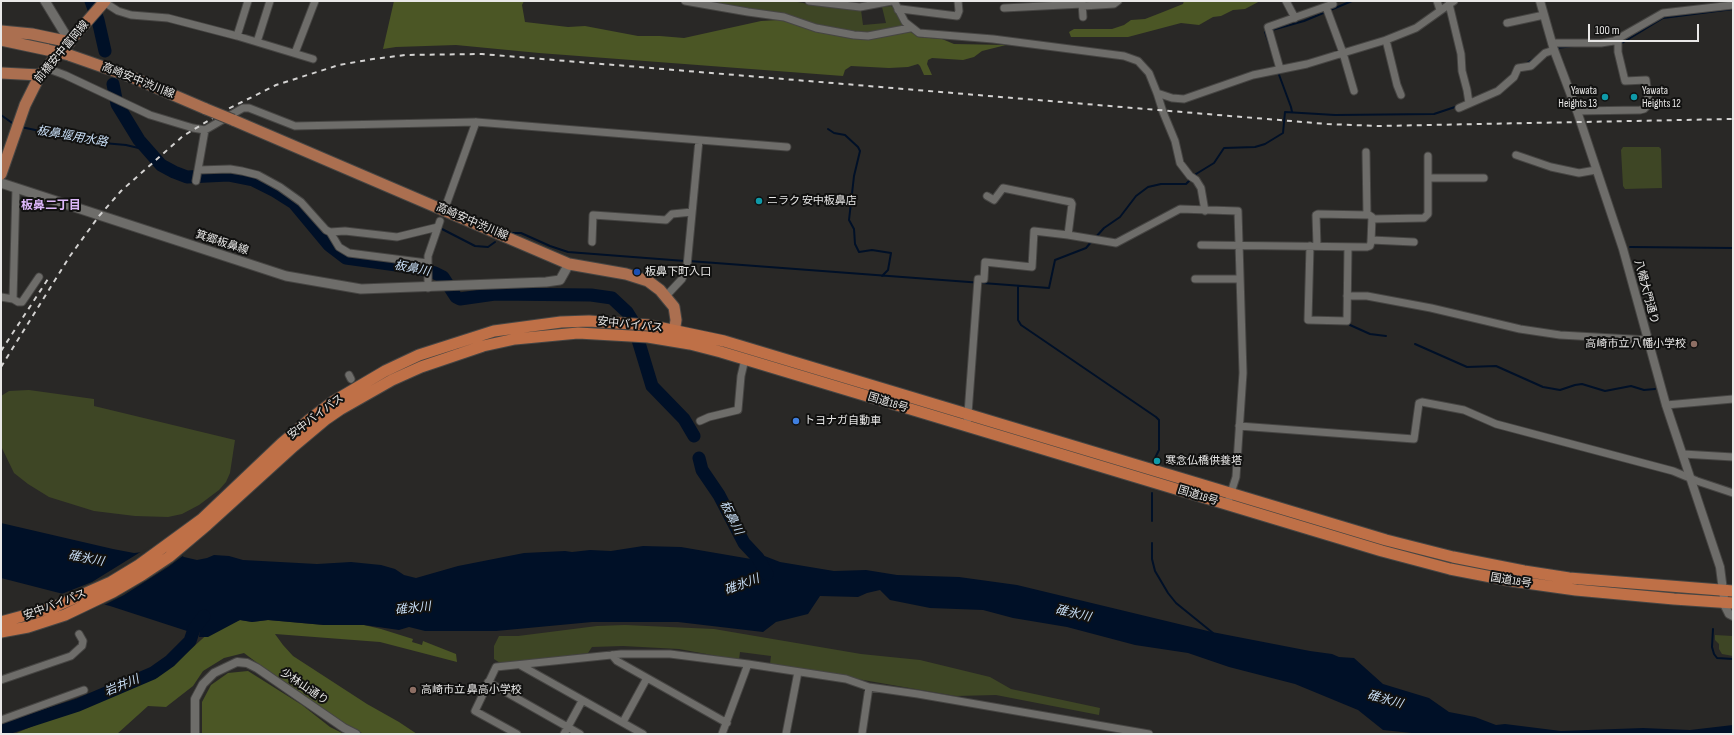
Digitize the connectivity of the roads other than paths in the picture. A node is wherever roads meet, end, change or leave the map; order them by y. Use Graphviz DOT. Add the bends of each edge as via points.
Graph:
graph roads {
  1 [pos="45,1"];
  2 [pos="105,1"];
  3 [pos="248,1"];
  4 [pos="270,1"];
  5 [pos="315,1"];
  6 [pos="685,1"];
  7 [pos="810,1"];
  8 [pos="893,1"];
  9 [pos="958,1"];
  10 [pos="1118,1"];
  11 [pos="1286,1"];
  12 [pos="1437,1"];
  13 [pos="1540,1"];
  14 [pos="1451,3"];
  15 [pos="716,4"];
  16 [pos="1083,4"];
  17 [pos="1729,4"];
  18 [pos="1004,8"];
  19 [pos="898,10"];
  20 [pos="1440,10"];
  21 [pos="1544,15"];
  22 [pos="1083,17"];
  23 [pos="1295,18"];
  24 [pos="1507,23"];
  25 [pos="910,28"];
  26 [pos="1,31"];
  27 [pos="237,36"];
  28 [pos="1,40"];
  29 [pos="1386,40"];
  30 [pos="1618,40"];
  31 [pos="70,42"];
  32 [pos="257,42"];
  33 [pos="1553,46"];
  34 [pos="295,52"];
  35 [pos="1343,53"];
  36 [pos="313,59"];
  37 [pos="1280,69"];
  38 [pos="43,72"];
  39 [pos="1,73"];
  40 [pos="1354,91"];
  41 [pos="1157,92"];
  42 [pos="1401,95"];
  43 [pos="1469,103"];
  44 [pos="1459,108"];
  45 [pos="1577,111"];
  46 [pos="476,122"];
  47 [pos="205,130"];
  48 [pos="699,140"];
  49 [pos="787,147"];
  50 [pos="1366,152"];
  51 [pos="1516,155"];
  52 [pos="1428,156"];
  53 [pos="1596,170"];
  54 [pos="198,171"];
  55 [pos="1,174"];
  56 [pos="1428,178"];
  57 [pos="1484,178"];
  58 [pos="196,181"];
  59 [pos="1,183"];
  60 [pos="16,188"];
  61 [pos="987,196"];
  62 [pos="445,208"];
  63 [pos="1205,211"];
  64 [pos="692,212"];
  65 [pos="1370,217"];
  66 [pos="330,232"];
  67 [pos="1068,235"];
  68 [pos="1371,240"];
  69 [pos="592,242"];
  70 [pos="1414,242"];
  71 [pos="1201,245"];
  72 [pos="1238,245"];
  73 [pos="1313,246"];
  74 [pos="1348,247"];
  75 [pos="569,264"];
  76 [pos="427,265"];
  77 [pos="39,277"];
  78 [pos="1195,279"];
  79 [pos="1239,279"];
  80 [pos="428,288"];
  81 [pos="666,296"];
  82 [pos="1347,296"];
  83 [pos="1,297"];
  84 [pos="13,299"];
  85 [pos="675,330"];
  86 [pos="1649,340"];
  87 [pos="673,342"];
  88 [pos="745,359"];
  89 [pos="1733,399"];
  90 [pos="1666,405"];
  91 [pos="968,415"];
  92 [pos="700,421"];
  93 [pos="1239,426"];
  94 [pos="967,427"];
  95 [pos="1683,454"];
  96 [pos="1733,457"];
  97 [pos="1690,478"];
  98 [pos="1231,493"];
  99 [pos="1733,493"];
  100 [pos="1227,505"];
  101 [pos="1728,591"];
  102 [pos="1728,603"];
  103 [pos="1733,616"];
  104 [pos="5,622"];
  105 [pos="1,632"];
  106 [pos="79,634"];
  107 [pos="612,655"];
  108 [pos="748,664"];
  109 [pos="520,665"];
  110 [pos="798,672"];
  111 [pos="647,678"];
  112 [pos="1,680"];
  113 [pos="488,682"];
  114 [pos="869,687"];
  115 [pos="84,690"];
  116 [pos="582,700"];
  117 [pos="1,720"];
  118 [pos="623,722"];
  119 [pos="727,723"];
  120 [pos="568,727"];
  121 [pos="1103,731"];
  122 [pos="195,734"];
  123 [pos="356,734"];
  124 [pos="517,734"];
  125 [pos="564,734"];
  126 [pos="580,734"];
  127 [pos="643,734"];
  128 [pos="722,734"];
  129 [pos="786,734"];
  130 [pos="862,734"];
  131 [pos="1149,734"];
  1 -- 31 [label="main road"];
  2 -- 27 [label="street" via="118,11 131,15 168,18"];
  2 -- 31 [label="main road, 前橋安中富岡線"];
  3 -- 27 [label="street"];
  4 -- 32 [label="street"];
  5 -- 34 [label="street"];
  6 -- 15 [label="street"];
  7 -- 8 [label="street" via="860,7"];
  8 -- 19 [label="street"];
  9 -- 19 [label="street" via="957,16"];
  10 -- 16 [label="street" via="1114,4"];
  11 -- 23 [label="street"];
  12 -- 20 [label="street"];
  13 -- 21 [label="street, 八幡大門通り"];
  14 -- 20 [label="street"];
  14 -- 43 [label="street"];
  15 -- 25 [label="street" via="784,17 816,28 854,35 875,35"];
  16 -- 18 [label="street"];
  16 -- 22 [label="street"];
  17 -- 30 [label="street" via="1663,13"];
  19 -- 25 [label="street"];
  20 -- 29 [label="street" via="1416,28"];
  21 -- 24 [label="street"];
  21 -- 33 [label="street, 八幡大門通り"];
  23 -- 35 [label="street" via="1330,5"];
  23 -- 37 [label="street" via="1268,27"];
  25 -- 41 [label="street" via="929,35 993,39 1124,56 1138,61 1146,68"];
  26 -- 31 [label="main road"];
  27 -- 32 [label="street"];
  28 -- 75 [label="main road, 高崎安中渋川線, bridge" via="48,50 116,71"];
  29 -- 35 [label="street"];
  29 -- 42 [label="street"];
  30 -- 33 [label="street"];
  30 -- 45 [label="street" via="1618,52 1625,81 1646,80 1648,104 1644,110"];
  31 -- 38 [label="main road, 前橋安中富岡線"];
  32 -- 34 [label="street"];
  33 -- 43 [label="street" via="1531,66 1518,68 1514,77 1498,91"];
  33 -- 45 [label="street, 八幡大門通り"];
  34 -- 36 [label="street"];
  35 -- 37 [label="street"];
  35 -- 40 [label="street"];
  37 -- 41 [label="street" via="1253,75 1184,99 1172,98"];
  38 -- 39 [label="main road"];
  38 -- 47 [label="street" via="116,99 150,115"];
  38 -- 55 [label="main road, 前橋安中富岡線" via="25,105"];
  41 -- 63 [label="street" via="1175,141 1180,163 1201,188"];
  43 -- 44 [label="street"];
  45 -- 53 [label="street, 八幡大門通り"];
  46 -- 47 [label="street" via="295,126 243,108"];
  46 -- 48 [label="street"];
  46 -- 62 [label="street"];
  47 -- 54 [label="street"];
  48 -- 49 [label="street"];
  48 -- 64 [label="street"];
  50 -- 65 [label="street"];
  51 -- 53 [label="street" via="1579,173"];
  52 -- 56 [label="street"];
  53 -- 86 [label="street, 八幡大門通り" via="1623,249"];
  54 -- 58 [label="street"];
  54 -- 66 [label="street" via="230,169 258,176 292,194"];
  56 -- 57 [label="street"];
  56 -- 65 [label="street" via="1428,214 1424,218"];
  59 -- 60 [label="main road, 箕郷板鼻線"];
  60 -- 80 [label="main road, 箕郷板鼻線" via="286,276 361,289"];
  60 -- 84 [label="street"];
  61 -- 67 [label="street" via="994,200 1003,188 1071,202"];
  63 -- 67 [label="street" via="1180,209 1116,243"];
  63 -- 72 [label="street" via="1238,211"];
  64 -- 69 [label="street" via="672,214 666,220 594,215"];
  64 -- 81 [label="street" via="685,273"];
  65 -- 68 [label="street"];
  65 -- 73 [label="street" via="1316,215"];
  66 -- 76 [label="street" via="339,247 350,253"];
  66 -- 76 [label="street" via="345,231 397,237 439,224"];
  67 -- 91 [label="street" via="1034,231 1032,267 985,262 984,279 978,278"];
  68 -- 70 [label="street"];
  68 -- 74 [label="street" via="1370,246 1367,247"];
  71 -- 72 [label="street"];
  72 -- 73 [label="street"];
  72 -- 79 [label="street"];
  73 -- 74 [label="street"];
  73 -- 82 [label="street" via="1308,320 1347,321"];
  74 -- 82 [label="street"];
  75 -- 80 [label="main road, 箕郷板鼻線" via="560,280 555,281"];
  75 -- 81 [label="main road, 高崎安中渋川線" via="640,278 653,284"];
  76 -- 80 [label="street"];
  77 -- 84 [label="street" via="22,302"];
  78 -- 79 [label="street"];
  79 -- 93 [label="street" via="1244,359"];
  81 -- 85 [label="main road, 高崎安中渋川線" via="674,307"];
  82 -- 86 [label="street" via="1367,296 1520,329 1560,335"];
  83 -- 84 [label="street"];
  85 -- 87 [label="main road, 高崎安中渋川線"];
  85 -- 91 [label="highway, 国道18号" via="724,341"];
  85 -- 104 [label="highway, 安中バイパス" via="624,323 555,322 494,331 419,355 385,371 334,401 308,420 202,519 139,565 81,596"];
  86 -- 90 [label="street, 八幡大門通り"];
  87 -- 88 [label="highway, 国道18号"];
  87 -- 105 [label="highway, 安中バイパス" via="642,337 578,333 552,335 483,346 421,367 341,408 294,446 169,557 142,575 65,615 28,627"];
  88 -- 92 [label="street" via="738,410"];
  88 -- 94 [label="highway, 国道18号"];
  89 -- 90 [label="street"];
  90 -- 95 [label="street, 八幡大門通り"];
  91 -- 94 [label="street"];
  91 -- 98 [label="highway, 国道18号"];
  93 -- 97 [label="street" via="1414,439 1419,403 1422,402 1464,410 1496,424 1673,471"];
  93 -- 98 [label="street" via="1236,477"];
  94 -- 100 [label="highway, 国道18号"];
  95 -- 96 [label="street"];
  95 -- 97 [label="street, 八幡大門通り"];
  97 -- 99 [label="street"];
  97 -- 101 [label="street, 八幡大門通り"];
  98 -- 100 [label="street"];
  98 -- 101 [label="highway, 国道18号" via="1386,540 1483,564 1569,578"];
  100 -- 102 [label="highway, 国道18号" via="1382,551 1481,576 1576,590"];
  101 -- 102 [label="street, 八幡大門通り"];
  102 -- 103 [label="street" via="1729,614"];
  106 -- 112 [label="street" via="83,641 82,646 71,656"];
  107 -- 108 [label="street" via="670,654"];
  107 -- 109 [label="street"];
  107 -- 111 [label="street" via="617,661"];
  108 -- 110 [label="street"];
  108 -- 119 [label="street"];
  109 -- 113 [label="street" via="499,665"];
  109 -- 116 [label="street"];
  110 -- 114 [label="street" via="846,679"];
  110 -- 129 [label="street"];
  111 -- 118 [label="street"];
  111 -- 119 [label="street"];
  113 -- 120 [label="street"];
  113 -- 124 [label="street" via="475,711"];
  114 -- 121 [label="street" via="918,694"];
  114 -- 130 [label="street"];
  115 -- 117 [label="street"];
  116 -- 118 [label="street"];
  116 -- 120 [label="street"];
  118 -- 127 [label="street"];
  119 -- 128 [label="street"];
  120 -- 125 [label="street"];
  120 -- 126 [label="street"];
  121 -- 131 [label="street"];
  122 -- 123 [label="street, 少林山通り" via="195,699 202,684 214,673 237,662 257,668"];
}
